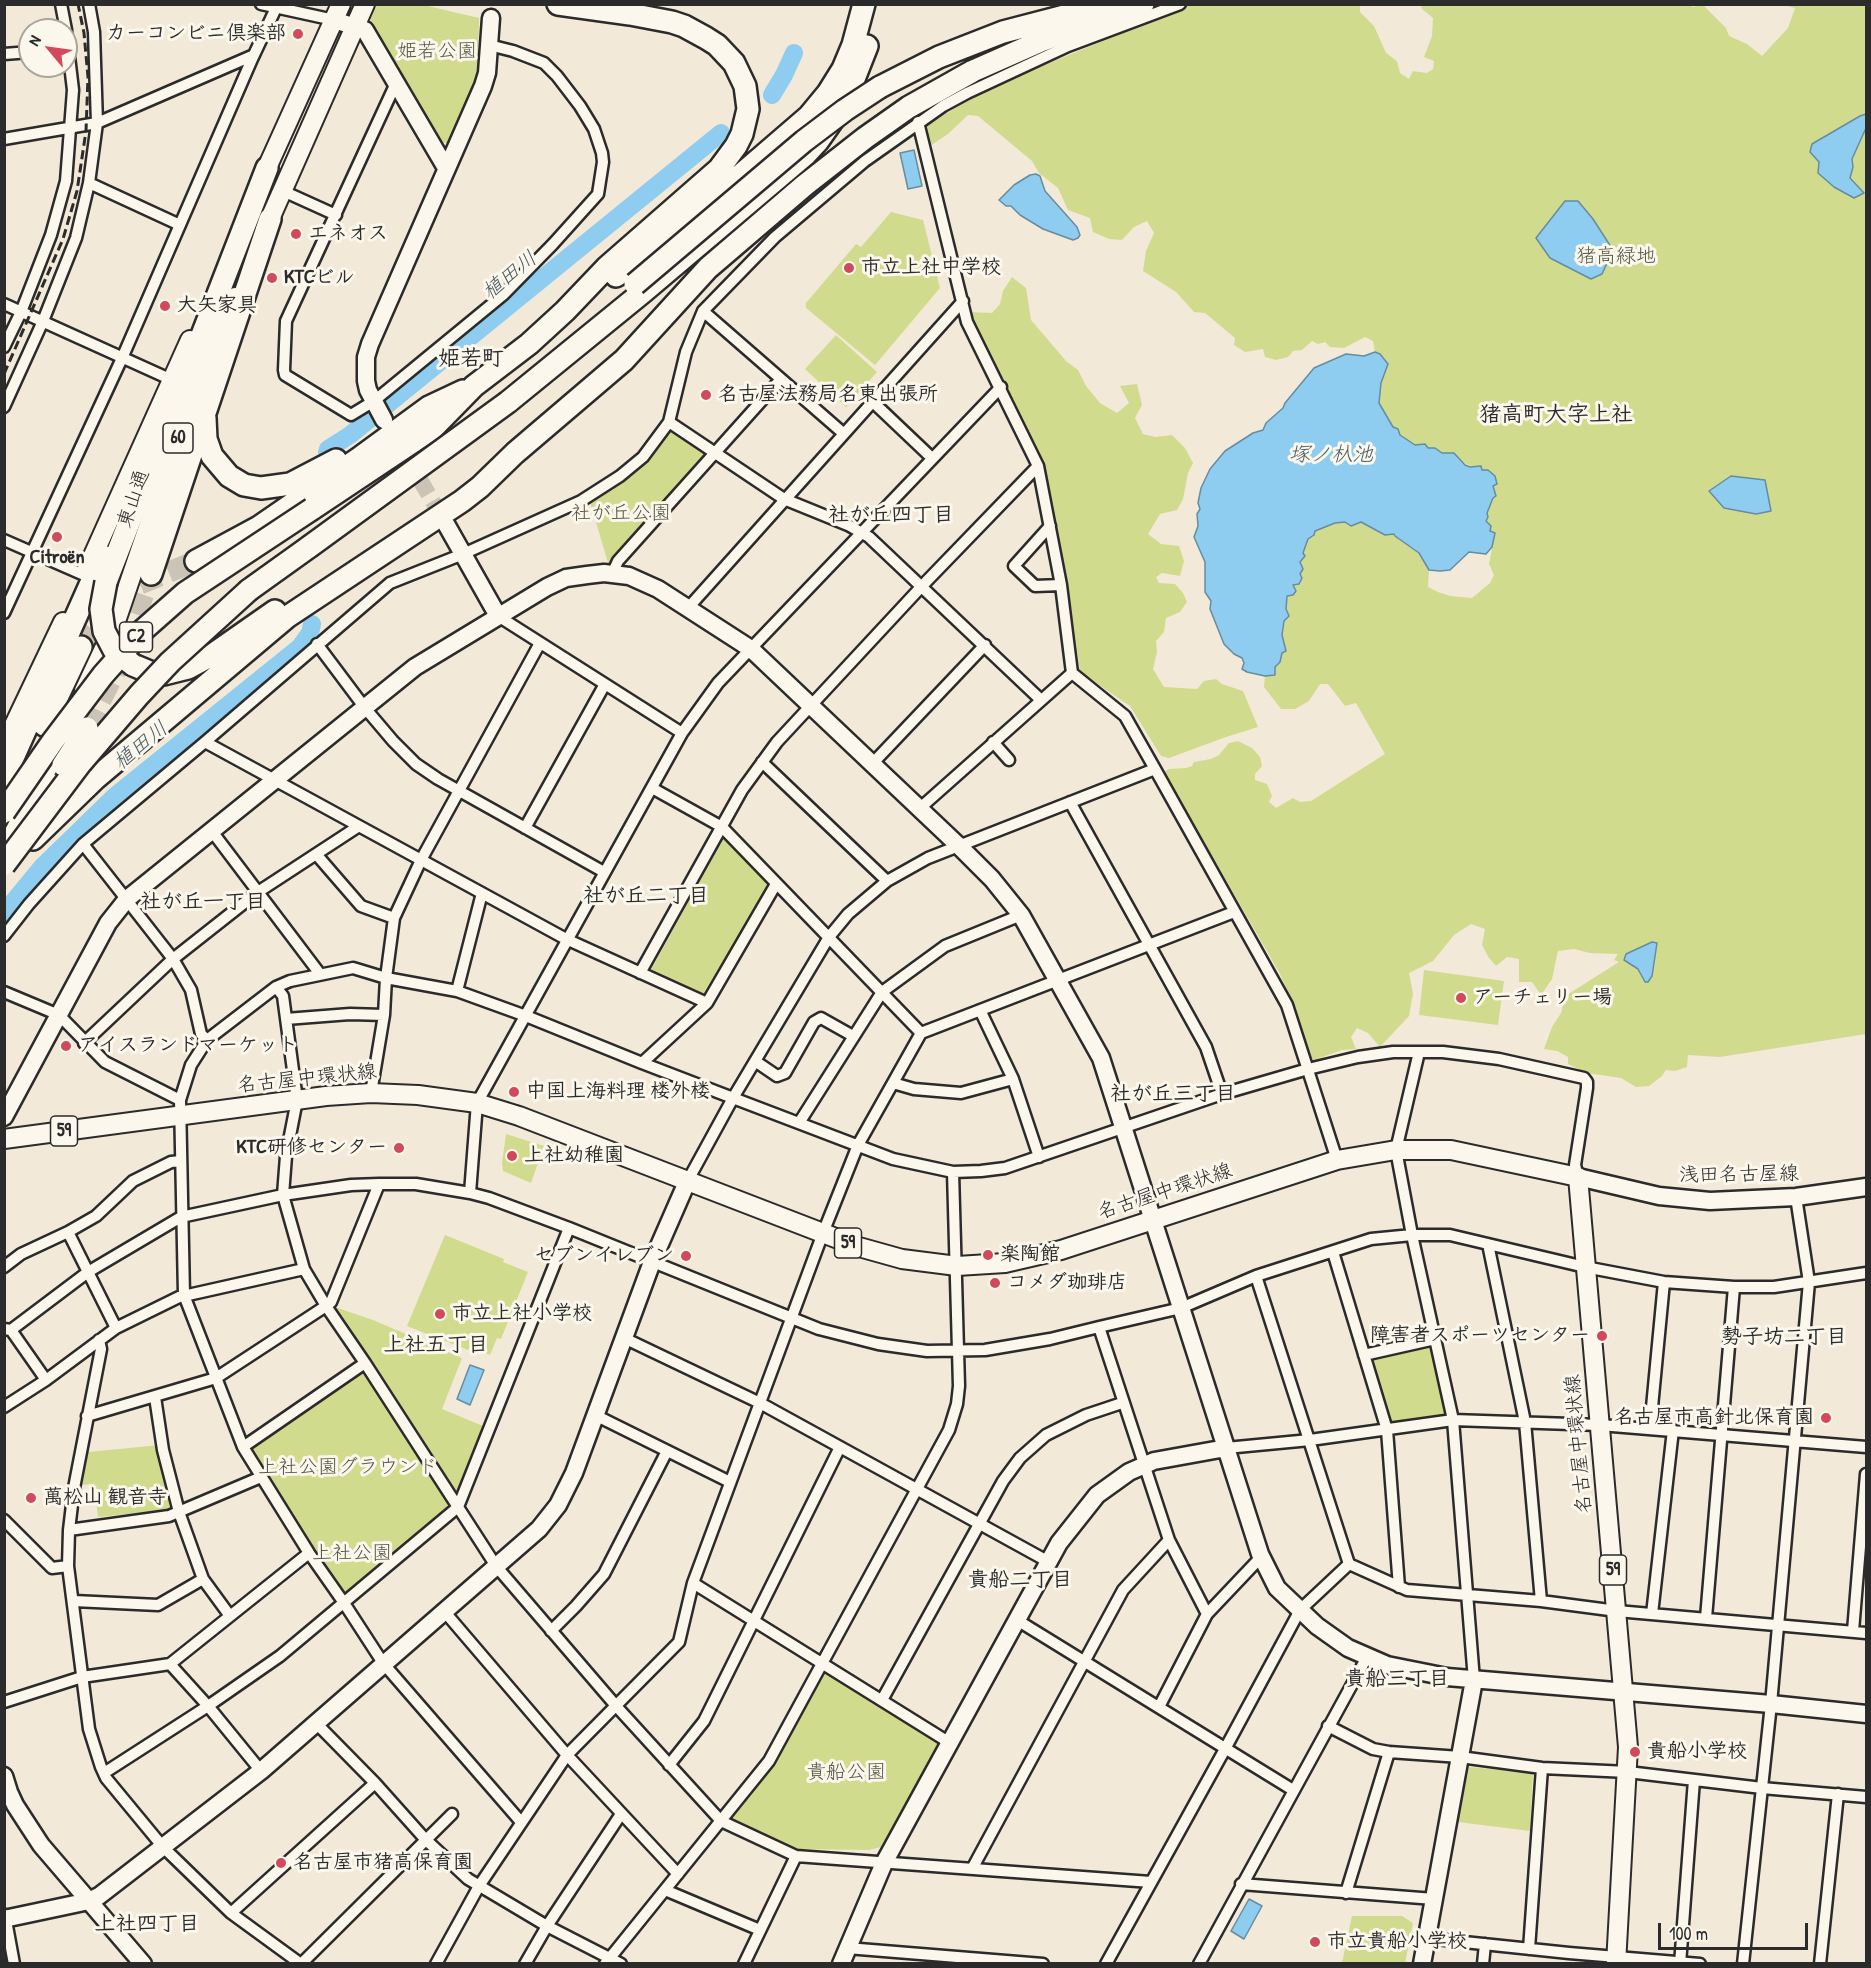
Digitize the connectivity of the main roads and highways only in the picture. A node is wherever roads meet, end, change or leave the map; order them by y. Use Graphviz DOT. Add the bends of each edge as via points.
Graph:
graph roads {
  1 [pos="365,4"];
  2 [pos="558,4"];
  3 [pos="864,4"];
  4 [pos="876,4"];
  5 [pos="1111,4"];
  6 [pos="1143,4"];
  7 [pos="337,12"];
  8 [pos="867,46"];
  9 [pos="267,168"];
  10 [pos="270,219"];
  11 [pos="708,268"];
  12 [pos="565,311"];
  13 [pos="474,386"];
  14 [pos="210,394"];
  15 [pos="508,402"];
  16 [pos="413,418"];
  17 [pos="371,560"];
  18 [pos="196,561"];
  19 [pos="151,574"];
  20 [pos="95,578"];
  21 [pos="81,647"];
  22 [pos="225,669"];
  23 [pos="87,728"];
  24 [pos="4,746"];
  25 [pos="4,778"];
  26 [pos="39,786"];
  27 [pos="4,793"];
  28 [pos="4,812"];
  29 [pos="4,844"];
  30 [pos="4,851"];
  31 [pos="4,865"];
  32 [pos="4,874"];
  33 [pos="4,1139"];
  34 [pos="1616,1960"];
  1 -- 10 [label="main road, 東山通 / 60"];
  2 -- 12 [label="highway" via="638,15 696,31 734,63 745,86 748,109 736,146 718,169 607,267"];
  3 -- 12 [label="highway" via="843,69 809,116 657,247"];
  4 -- 8 [label="highway"];
  5 -- 15 [label="highway, bridge" via="1003,32 939,57 845,110 635,284"];
  6 -- 11 [label="highway" via="1017,51 932,94 843,155"];
  7 -- 9 [label="main road, 東山通 / 60"];
  8 -- 11 [label="highway" via="851,99 828,143"];
  8 -- 15 [label="highway" via="838,111 806,155"];
  9 -- 20 [label="main road, 東山通 / 60" via="172,380"];
  9 -- 20 [label="highway" via="158,445"];
  10 -- 14 [label="highway"];
  10 -- 26 [label="main road, 東山通 / 60" via="188,410 114,627"];
  11 -- 17 [label="highway" via="624,360 480,487"];
  12 -- 13 [label="highway"];
  13 -- 16 [label="highway"];
  13 -- 28 [label="highway, C2, bridge" via="432,429 193,587 142,631 91,691"];
  14 -- 16 [label="highway" via="205,428 212,456 228,476 261,488 302,479"];
  14 -- 19 [label="highway"];
  15 -- 31 [label="highway, C2, bridge" via="249,590 170,662 80,764"];
  16 -- 18 [label="highway" via="259,527"];
  17 -- 20 [label="highway, bridge" via="282,607 188,669 164,674 133,665 114,650 104,631"];
  17 -- 22 [label="highway" via="287,617"];
  20 -- 24 [label="main road, 東山通 / 60"];
  20 -- 25 [label="highway"];
  21 -- 27 [label="highway" via="40,733"];
  22 -- 26 [label="highway" via="147,720 75,778 61,785"];
  22 -- 32 [label="highway" via="49,821"];
  23 -- 29 [label="highway, bridge"];
  26 -- 30 [label="main road, 東山通 / 60"];
  33 -- 34 [label="main road, 名古屋中環状線 / 59" via="180,1108 371,1093 418,1095 477,1103 519,1116 859,1247 902,1259 957,1266 1005,1263 1061,1250 1337,1160 1396,1150 1451,1150 1578,1177 1628,1772"];
}
